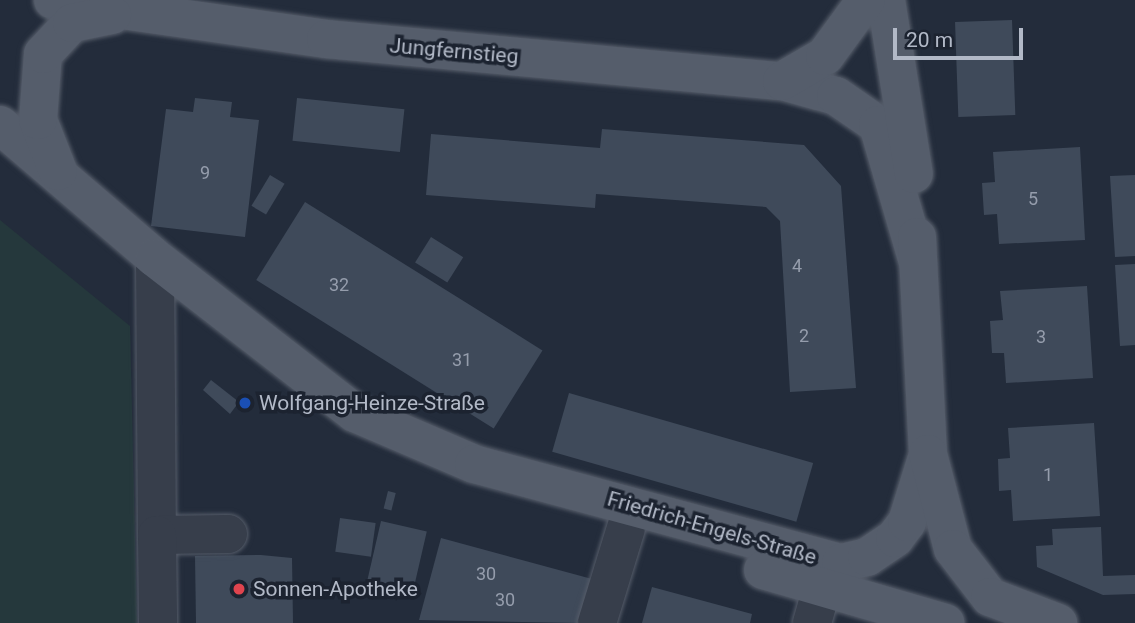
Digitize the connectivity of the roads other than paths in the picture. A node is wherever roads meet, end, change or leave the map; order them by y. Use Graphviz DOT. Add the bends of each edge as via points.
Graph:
graph roads {
  1 [pos="53,0"];
  2 [pos="866,0"];
  3 [pos="886,0"];
  4 [pos="136,8"];
  5 [pos="782,81"];
  6 [pos="0,125"];
  7 [pos="60,177"];
  8 [pos="155,258"];
  9 [pos="918,263"];
  10 [pos="928,454"];
  11 [pos="536,486"];
  12 [pos="626,528"];
  13 [pos="228,534"];
  14 [pos="157,535"];
  15 [pos="821,592"];
  16 [pos="158,623"];
  17 [pos="597,623"];
  18 [pos="945,623"];
  19 [pos="1058,623"];
  1 -- 4 [label="main road, Jungfernstieg"];
  2 -- 5 [label="main road" via="825,56"];
  3 -- 9 [label="main road" via="915,183"];
  4 -- 5 [label="main road, Jungfernstieg" via="326,39"];
  4 -- 7 [label="main road, Jungfernstieg" via="72,23 43,54 38,120"];
  5 -- 9 [label="main road, Jungfernstieg" via="856,104 878,125"];
  6 -- 7 [label="main road"];
  7 -- 8 [label="main road, Jungfernstieg"];
  8 -- 11 [label="main road, Friedrich-Engels-Straße" via="355,413"];
  8 -- 14 [label="lane"];
  9 -- 10 [label="main road"];
  10 -- 15 [label="main road, Friedrich-Engels-Straße" via="908,522 895,538 854,562"];
  10 -- 19 [label="main road" via="939,505 965,572 1011,609"];
  11 -- 12 [label="main road, Friedrich-Engels-Straße" via="576,511"];
  11 -- 15 [label="main road, Friedrich-Engels-Straße" via="594,493"];
  12 -- 15 [label="main road, Friedrich-Engels-Straße"];
  12 -- 17 [label="lane"];
  13 -- 14 [label="lane"];
  14 -- 16 [label="lane"];
  15 -- 18 [label="main road, Friedrich-Engels-Straße"];
}
